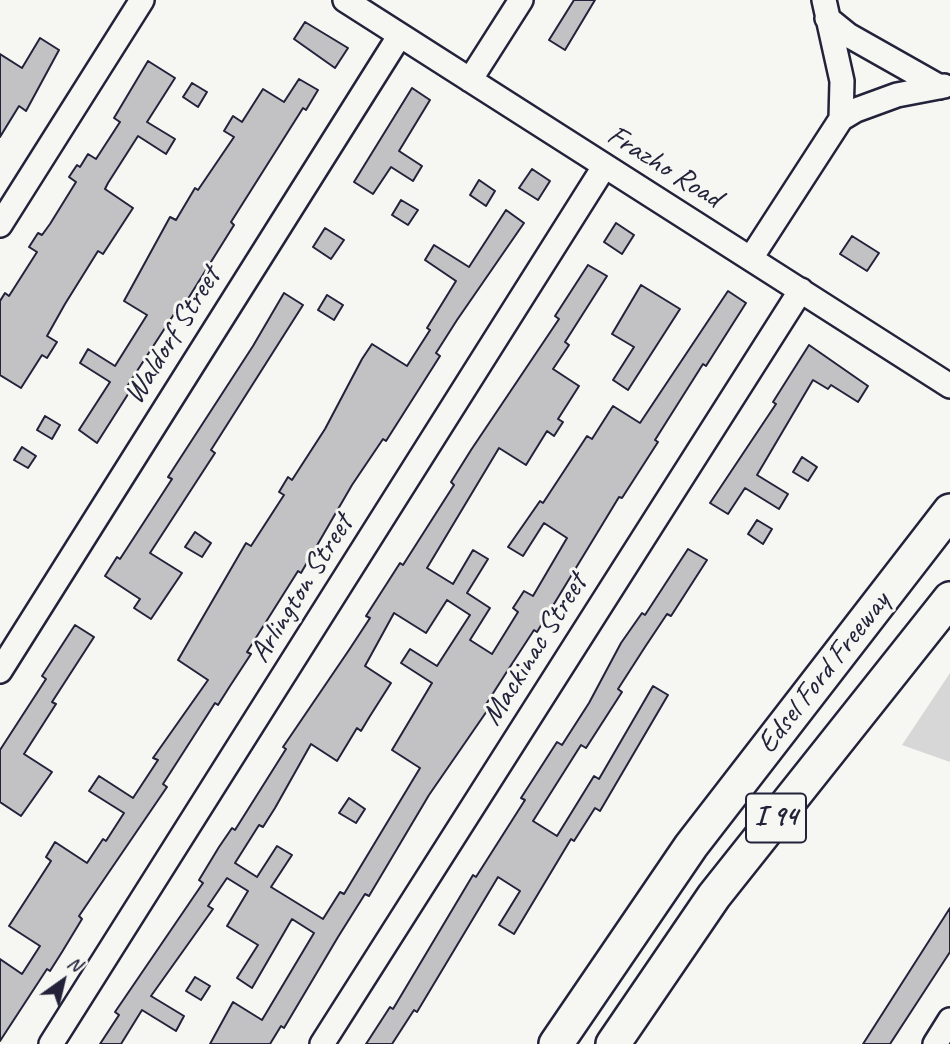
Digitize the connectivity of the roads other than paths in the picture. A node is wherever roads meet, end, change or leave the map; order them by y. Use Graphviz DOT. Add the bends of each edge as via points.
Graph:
graph roads {
  1 [pos="142,0"];
  2 [pos="345,0"];
  3 [pos="521,0"];
  4 [pos="825,9"];
  5 [pos="400,35"];
  6 [pos="470,80"];
  7 [pos="945,86"];
  8 [pos="841,119"];
  9 [pos="604,167"];
  10 [pos="0,225"];
  11 [pos="751,258"];
  12 [pos="801,290"];
  13 [pos="950,386"];
  14 [pos="950,512"];
  15 [pos="950,599"];
  16 [pos="0,671"];
  17 [pos="627,936"];
  18 [pos="950,1020"];
  19 [pos="51,1044"];
  20 [pos="322,1044"];
  21 [pos="537,1044"];
  22 [pos="556,1044"];
  23 [pos="612,1044"];
  24 [pos="935,1044"];
  1 -- 10 [label="street"];
  2 -- 5 [label="street, Frazho Road"];
  3 -- 6 [label="street"];
  4 -- 7 [label="street" via="859,42"];
  4 -- 8 [label="street" via="842,80"];
  5 -- 6 [label="street, Frazho Road"];
  5 -- 16 [label="street, Waldorf Street"];
  6 -- 9 [label="street, Frazho Road"];
  7 -- 8 [label="street" via="897,95"];
  8 -- 11 [label="street"];
  9 -- 11 [label="street, Frazho Road"];
  9 -- 19 [label="street, Arlington Street"];
  11 -- 12 [label="street, Frazho Road"];
  12 -- 13 [label="street, Frazho Road"];
  12 -- 20 [label="street, Mackinac Street"];
  14 -- 17 [label="highway, Edsel Ford Freeway / I 94" via="715,814"];
  15 -- 23 [label="highway, Edsel Ford Freeway / I 94" via="714,896"];
  17 -- 21 [label="highway" via="569,996"];
  17 -- 22 [label="highway, Edsel Ford Freeway / I 94"];
  18 -- 24 [label="street"];
}
